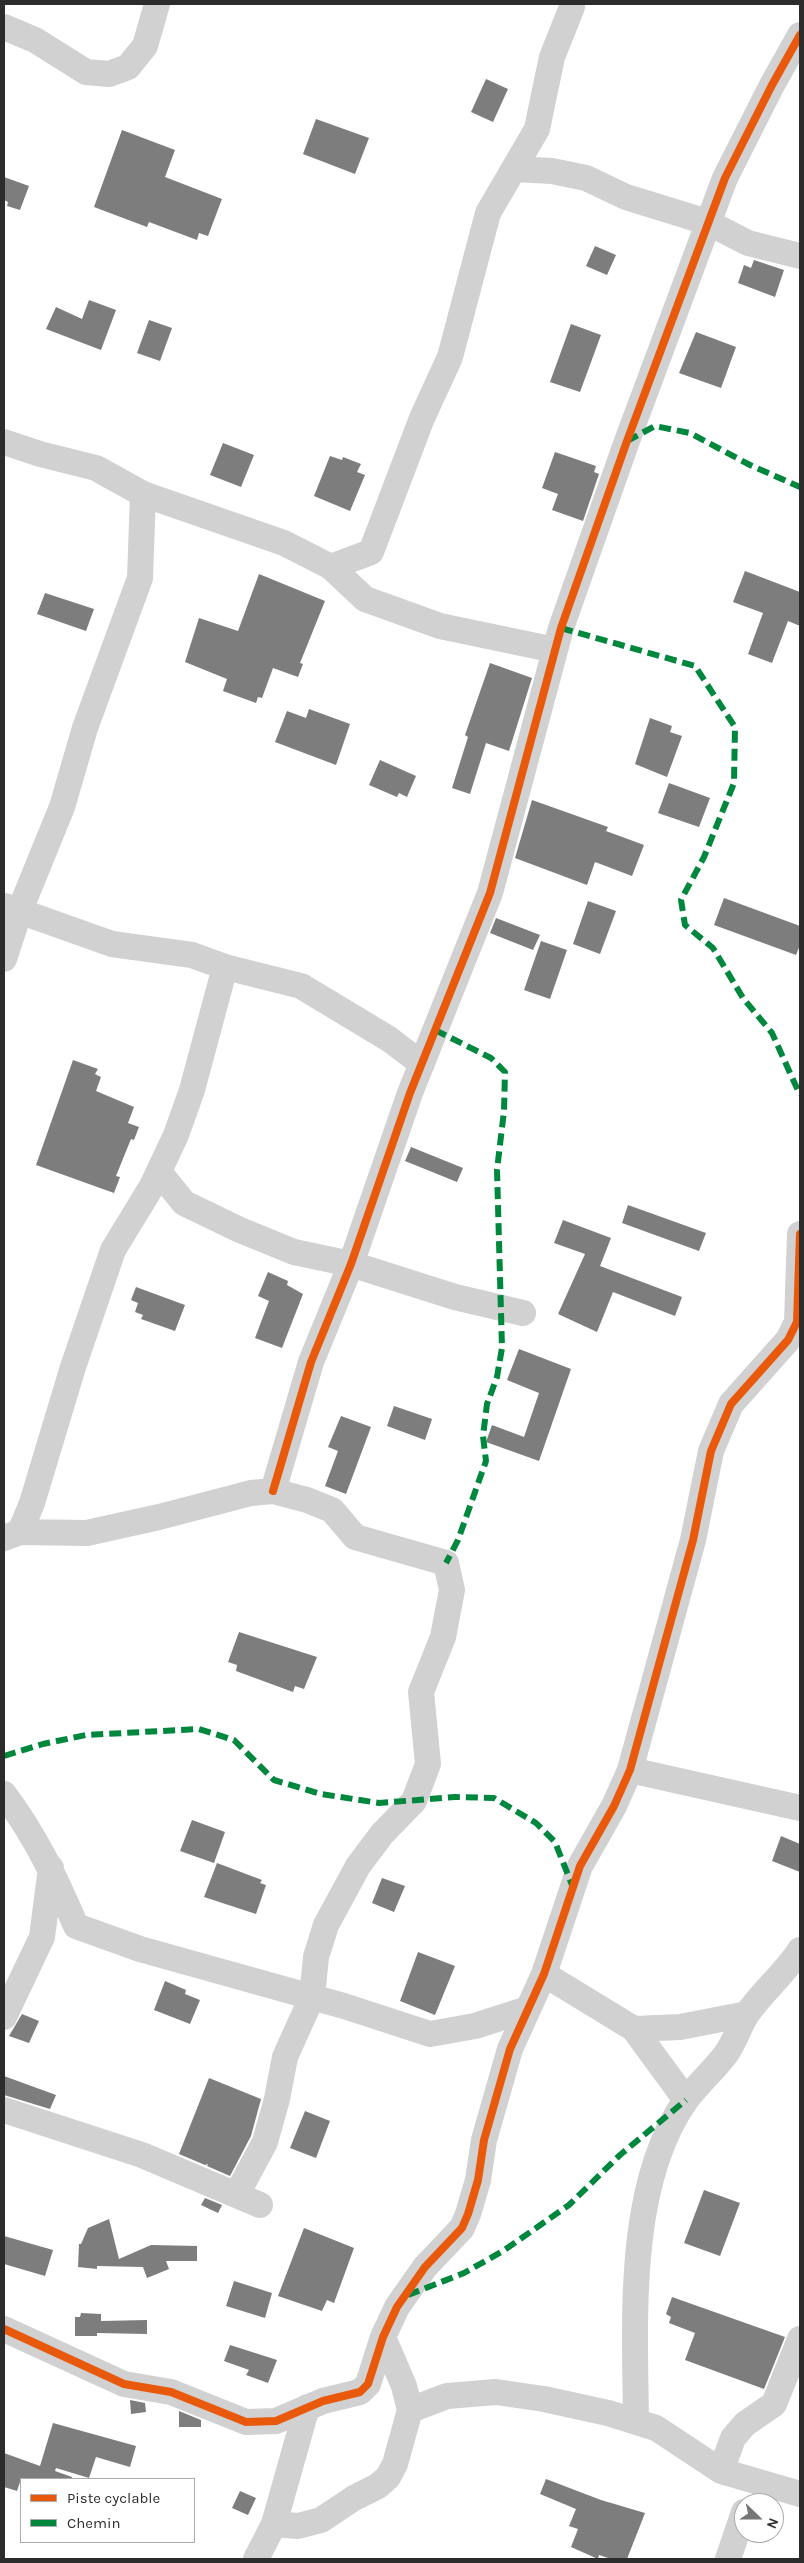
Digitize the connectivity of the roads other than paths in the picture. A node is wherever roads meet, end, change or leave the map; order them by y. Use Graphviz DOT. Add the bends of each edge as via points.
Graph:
graph roads {
  1 [pos="157,4"];
  2 [pos="572,7"];
  3 [pos="4,27"];
  4 [pos="800,35"];
  5 [pos="515,169"];
  6 [pos="707,222"];
  7 [pos="800,256"];
  8 [pos="4,442"];
  9 [pos="143,494"];
  10 [pos="331,567"];
  11 [pos="555,650"];
  12 [pos="12,908"];
  13 [pos="4,959"];
  14 [pos="226,968"];
  15 [pos="422,1064"];
  16 [pos="159,1172"];
  17 [pos="800,1234"];
  18 [pos="351,1264"];
  19 [pos="523,1313"];
  20 [pos="272,1491"];
  21 [pos="12,1535"];
  22 [pos="630,1770"];
  23 [pos="4,1794"];
  24 [pos="800,1808"];
  25 [pos="51,1868"];
  26 [pos="800,1950"];
  27 [pos="544,1974"];
  28 [pos="312,1997"];
  29 [pos="528,2009"];
  30 [pos="747,2014"];
  31 [pos="4,2017"];
  32 [pos="634,2029"];
  33 [pos="686,2100"];
  34 [pos="4,2110"];
  35 [pos="4,2329"];
  36 [pos="383,2338"];
  37 [pos="800,2339"];
  38 [pos="307,2407"];
  39 [pos="410,2410"];
  40 [pos="636,2422"];
  41 [pos="721,2471"];
  42 [pos="751,2492"];
  43 [pos="800,2494"];
  44 [pos="274,2524"];
  45 [pos="734,2541"];
  46 [pos="256,2559"];
  47 [pos="728,2559"];
  1 -- 3 [label="street" via="145,46 128,67 109,74 86,72 35,40"];
  2 -- 5 [label="street" via="552,57 538,129"];
  4 -- 6 [label="street" via="725,178"];
  5 -- 6 [label="street" via="552,171 586,178 626,197"];
  5 -- 10 [label="street" via="488,213 450,357 422,418 371,552"];
  6 -- 7 [label="street" via="748,243"];
  6 -- 11 [label="street"];
  8 -- 9 [label="street" via="96,468"];
  9 -- 10 [label="street" via="284,543"];
  9 -- 12 [label="street" via="140,578 85,728 62,807"];
  10 -- 11 [label="street" via="365,598 374,602 440,626"];
  11 -- 15 [label="street" via="490,893"];
  12 -- 13 [label="street"];
  12 -- 14 [label="street" via="112,944 192,955"];
  14 -- 15 [label="street" via="301,986 390,1039"];
  14 -- 16 [label="street" via="192,1090"];
  15 -- 18 [label="street"];
  16 -- 18 [label="street" via="184,1203 240,1230 294,1252"];
  16 -- 21 [label="street" via="113,1250 32,1503"];
  17 -- 22 [label="street" via="797,1322 788,1340 731,1404 712,1451 693,1540"];
  18 -- 19 [label="street" via="455,1297"];
  18 -- 20 [label="street" via="311,1362"];
  20 -- 21 [label="street" via="251,1493 87,1533"];
  20 -- 28 [label="street" via="332,1510 355,1537 446,1563 452,1590 443,1637 421,1692 428,1764 414,1801 382,1834 358,1866 326,1925 316,1957"];
  22 -- 24 [label="street"];
  22 -- 27 [label="street" via="580,1866"];
  23 -- 25 [label="street" via="25,1822"];
  25 -- 28 [label="street" via="76,1926 140,1949"];
  25 -- 31 [label="street" via="42,1937"];
  26 -- 30 [label="street"];
  27 -- 29 [label="street"];
  27 -- 32 [label="street"];
  28 -- 29 [label="street" via="430,2034 475,2026"];
  28 -- 34 [label="street" via="285,2057 249,2200 142,2155"];
  29 -- 36 [label="street" via="510,2050 484,2140 478,2180 462,2228 425,2267 397,2307"];
  30 -- 32 [label="street" via="680,2027"];
  30 -- 33 [label="street" via="727,2053"];
  32 -- 33 [label="street"];
  33 -- 40 [label="street" via="659,2148 648,2184 635,2320"];
  35 -- 38 [label="street" via="124,2384 171,2392 246,2422 276,2421"];
  36 -- 38 [label="street" via="368,2384 360,2392"];
  36 -- 39 [label="street" via="404,2386"];
  37 -- 41 [label="street" via="774,2404 745,2424 733,2438"];
  38 -- 44 [label="street"];
  39 -- 40 [label="street" via="447,2396 496,2392 544,2399"];
  39 -- 44 [label="street" via="395,2464 378,2486 321,2520 298,2526"];
  40 -- 41 [label="street" via="656,2428"];
  41 -- 42 [label="street"];
  42 -- 43 [label="street"];
  44 -- 46 [label="street"];
  45 -- 47 [label="street"];
}
